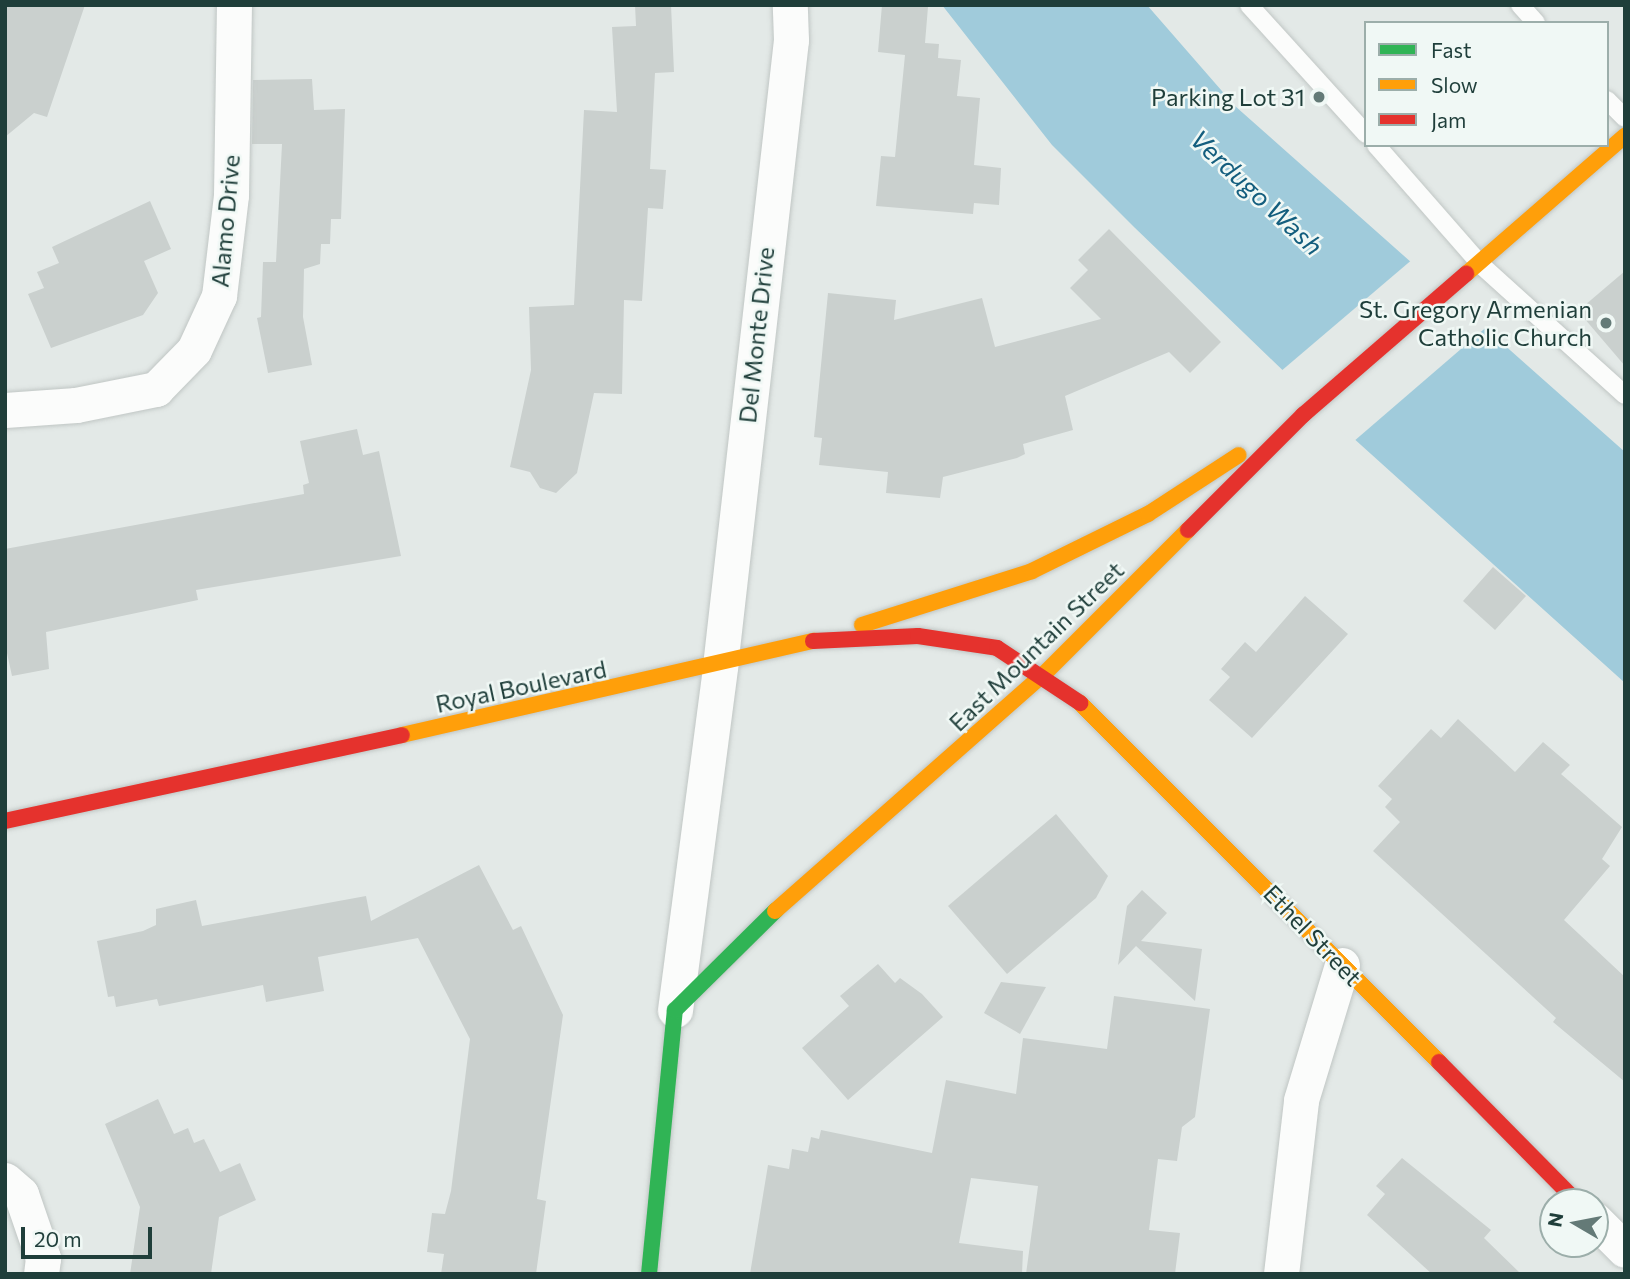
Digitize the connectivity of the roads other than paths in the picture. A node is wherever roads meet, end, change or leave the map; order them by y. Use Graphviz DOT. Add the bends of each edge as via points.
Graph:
graph roads {
  1 [pos="234,5"];
  2 [pos="790,5"];
  3 [pos="1249,5"];
  4 [pos="1520,5"];
  5 [pos="1534,21"];
  6 [pos="1609,102"];
  7 [pos="1625,118"];
  8 [pos="1364,132"];
  9 [pos="1625,136"];
  10 [pos="1378,147"];
  11 [pos="1480,264"];
  12 [pos="1625,395"];
  13 [pos="5,410"];
  14 [pos="1303,415"];
  15 [pos="817,640"];
  16 [pos="720,666"];
  17 [pos="1044,674"];
  18 [pos="5,821"];
  19 [pos="1342,965"];
  20 [pos="676,1010"];
  21 [pos="5,1180"];
  22 [pos="1563,1188"];
  23 [pos="1609,1234"];
  24 [pos="1625,1250"];
  25 [pos="41,1274"];
  26 [pos="649,1274"];
  27 [pos="1281,1274"];
  1 -- 13 [label="street, Alamo Drive" via="231,195 219,296 194,350 156,389 76,405"];
  2 -- 16 [label="street, Del Monte Drive" via="791,40"];
  3 -- 8 [label="lane"];
  4 -- 5 [label="lane"];
  6 -- 7 [label="lane"];
  9 -- 11 [label="street, East Mountain Street"];
  10 -- 11 [label="lane"];
  11 -- 12 [label="lane"];
  11 -- 14 [label="street, East Mountain Street"];
  14 -- 15 [label="street" via="1148,514 1032,572"];
  14 -- 17 [label="street, East Mountain Street"];
  15 -- 16 [label="street, Royal Boulevard"];
  15 -- 17 [label="street, Royal Boulevard" via="918,636 987,646"];
  16 -- 18 [label="street, Royal Boulevard"];
  16 -- 20 [label="street, Del Monte Drive"];
  17 -- 19 [label="street, Ethel Street" via="1104,722"];
  17 -- 20 [label="street, East Mountain Street" via="733,948"];
  19 -- 22 [label="street, Ethel Street"];
  19 -- 27 [label="street" via="1301,1100"];
  20 -- 26 [label="street"];
  21 -- 25 [label="street" via="21,1195 43,1258"];
  23 -- 24 [label="street"];
}
